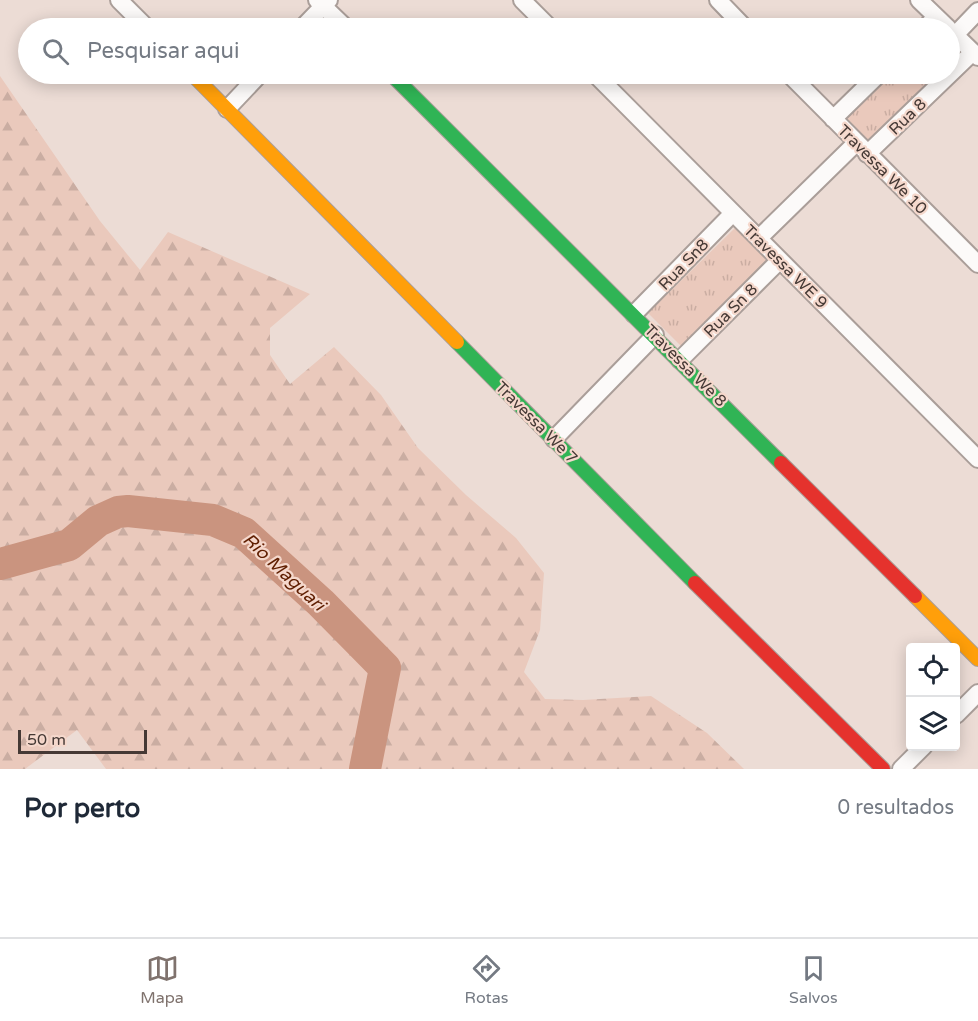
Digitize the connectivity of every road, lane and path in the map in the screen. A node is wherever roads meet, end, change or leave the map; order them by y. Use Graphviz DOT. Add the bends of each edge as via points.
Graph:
graph roads {
  1 [pos="119,0"];
  2 [pos="522,0"];
  3 [pos="718,0"];
  4 [pos="919,0"];
  5 [pos="323,2"];
  6 [pos="978,11"];
  7 [pos="137,18"];
  8 [pos="310,18"];
  9 [pos="337,18"];
  10 [pos="540,18"];
  11 [pos="736,18"];
  12 [pos="934,18"];
  13 [pos="960,20"];
  14 [pos="960,42"];
  15 [pos="975,55"];
  16 [pos="960,67"];
  17 [pos="202,84"];
  18 [pos="251,84"];
  19 [pos="401,84"];
  20 [pos="605,84"];
  21 [pos="799,84"];
  22 [pos="869,84"];
  23 [pos="940,84"];
  24 [pos="227,109"];
  25 [pos="833,119"];
  26 [pos="862,149"];
  27 [pos="733,213"];
  28 [pos="759,238"];
  29 [pos="780,260"];
  30 [pos="978,264"];
  31 [pos="634,314"];
  32 [pos="655,335"];
  33 [pos="680,360"];
  34 [pos="554,439"];
  35 [pos="978,459"];
  36 [pos="978,659"];
  37 [pos="978,693"];
  38 [pos="960,711"];
  39 [pos="920,751"];
  40 [pos="883,769"];
  41 [pos="901,769"];
  1 -- 7 [label="street"];
  2 -- 10 [label="street"];
  3 -- 11 [label="street"];
  4 -- 12 [label="street"];
  5 -- 8 [label="street"];
  5 -- 9 [label="street"];
  6 -- 13 [label="street"];
  14 -- 15 [label="street"];
  15 -- 16 [label="street, Rua 8"];
  17 -- 24 [label="street, Travessa We 7"];
  18 -- 24 [label="street"];
  19 -- 31 [label="street, Travessa We 8"];
  20 -- 27 [label="street, Travessa WE 9"];
  21 -- 25 [label="street, Travessa We 10"];
  22 -- 25 [label="street"];
  23 -- 26 [label="street, Rua 8"];
  24 -- 34 [label="street, Travessa We 7"];
  25 -- 26 [label="street, Travessa We 10"];
  26 -- 28 [label="street, Rua 8"];
  26 -- 30 [label="street, Travessa We 10"];
  27 -- 28 [label="street, Travessa WE 9"];
  27 -- 31 [label="street, Rua Sn8"];
  28 -- 29 [label="street, Travessa WE 9"];
  29 -- 33 [label="street, Rua Sn 8"];
  29 -- 35 [label="street, Travessa WE 9"];
  31 -- 32 [label="street, Travessa We 8"];
  32 -- 33 [label="street, Travessa We 8"];
  32 -- 34 [label="street"];
  33 -- 36 [label="street, Travessa We 8"];
  34 -- 40 [label="street, Travessa We 7"];
  37 -- 38 [label="street"];
  39 -- 41 [label="street"];
}
